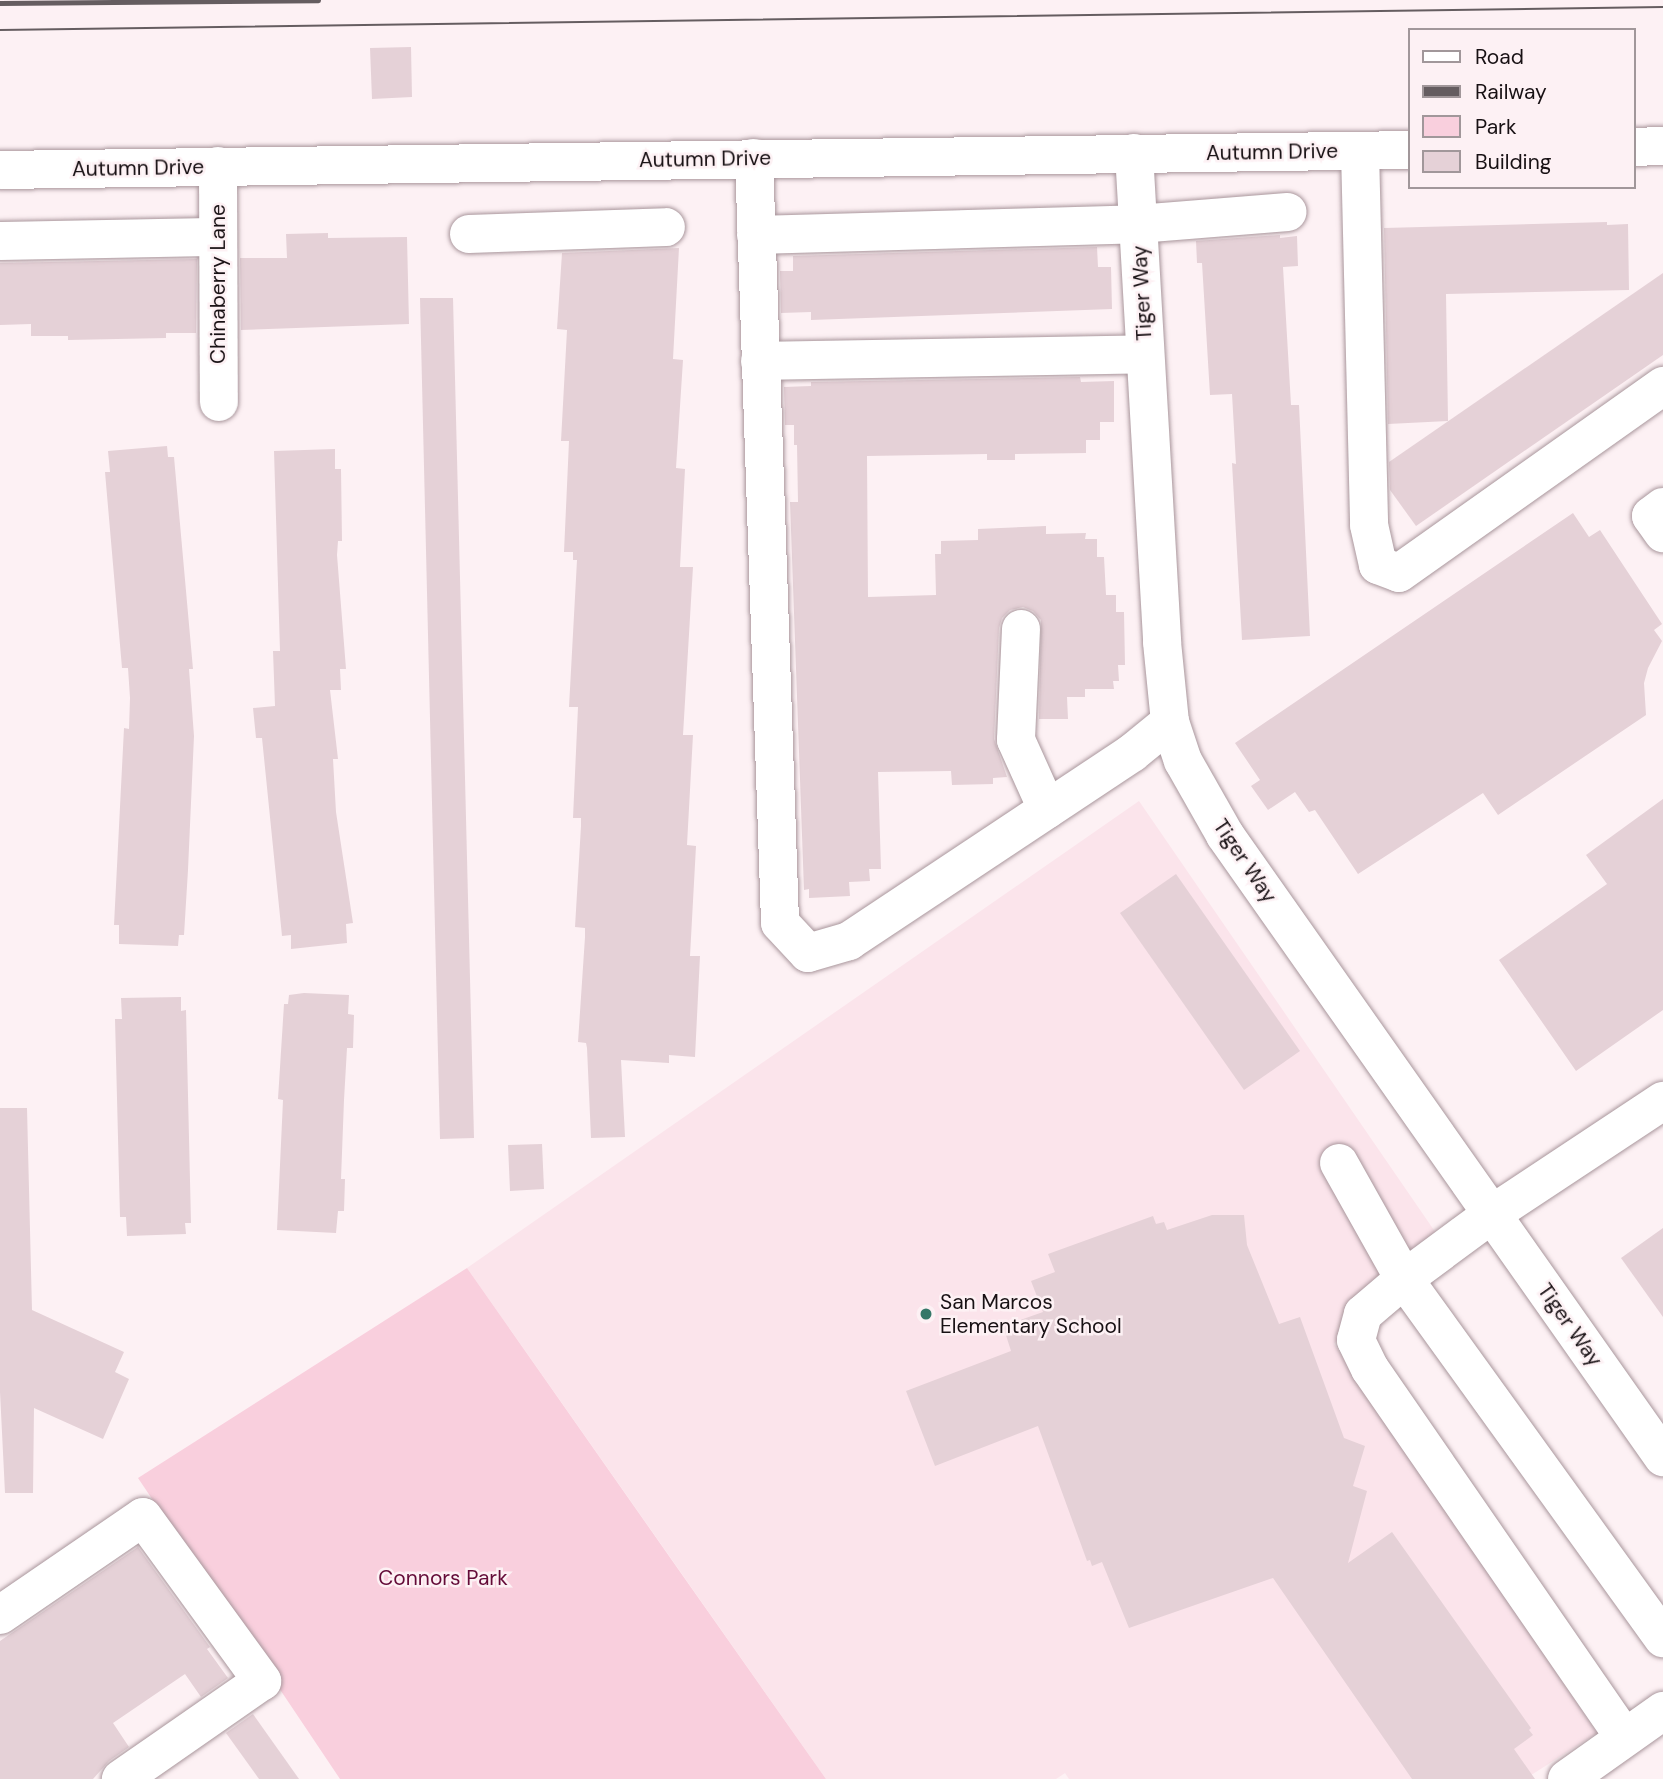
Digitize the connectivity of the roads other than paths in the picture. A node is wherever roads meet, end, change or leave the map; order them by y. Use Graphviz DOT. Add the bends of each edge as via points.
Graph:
graph roads {
  1 [pos="1663,146"];
  2 [pos="1635,147"];
  3 [pos="1360,150"];
  4 [pos="1408,150"];
  5 [pos="1135,153"];
  6 [pos="754,158"];
  7 [pos="218,166"];
  8 [pos="0,170"];
  9 [pos="1288,212"];
  10 [pos="1138,224"];
  11 [pos="666,227"];
  12 [pos="469,234"];
  13 [pos="756,235"];
  14 [pos="218,237"];
  15 [pos="0,241"];
  16 [pos="1145,354"];
  17 [pos="760,361"];
  18 [pos="1663,386"];
  19 [pos="219,402"];
  20 [pos="1663,508"];
  21 [pos="1663,533"];
  22 [pos="1021,629"];
  23 [pos="1170,722"];
  24 [pos="1047,809"];
  25 [pos="1663,1101"];
  26 [pos="1339,1163"];
  27 [pos="1492,1214"];
  28 [pos="1404,1279"];
  29 [pos="1663,1457"];
  30 [pos="0,1615"];
  31 [pos="1663,1638"];
  32 [pos="1663,1711"];
  33 [pos="1624,1737"];
  34 [pos="121,1779"];
  35 [pos="1567,1779"];
  1 -- 2 [label="street"];
  3 -- 4 [label="street, Autumn Drive"];
  3 -- 5 [label="street, Autumn Drive"];
  3 -- 18 [label="street" via="1370,525 1378,565 1399,573"];
  5 -- 6 [label="street, Autumn Drive"];
  5 -- 10 [label="street, Tiger Way"];
  6 -- 7 [label="street, Autumn Drive"];
  6 -- 13 [label="street"];
  7 -- 8 [label="street, Autumn Drive"];
  7 -- 14 [label="street, Chinaberry Lane"];
  9 -- 10 [label="street"];
  10 -- 13 [label="street"];
  10 -- 16 [label="street, Tiger Way"];
  11 -- 12 [label="street"];
  13 -- 17 [label="street"];
  14 -- 15 [label="street"];
  14 -- 19 [label="street, Chinaberry Lane"];
  16 -- 17 [label="street"];
  16 -- 23 [label="street, Tiger Way"];
  17 -- 24 [label="street" via="780,923 808,953 849,941"];
  20 -- 21 [label="street" via="1651,516"];
  22 -- 24 [label="street" via="1016,740"];
  23 -- 24 [label="street"];
  23 -- 27 [label="street, Tiger Way" via="1183,761 1225,835"];
  25 -- 27 [label="street"];
  26 -- 28 [label="street"];
  27 -- 28 [label="street"];
  27 -- 29 [label="street, Tiger Way"];
  28 -- 31 [label="street"];
  28 -- 33 [label="street" via="1363,1314 1356,1340 1370,1369"];
  30 -- 34 [label="street" via="143,1517 262,1681"];
  32 -- 33 [label="street"];
  33 -- 35 [label="street"];
}
